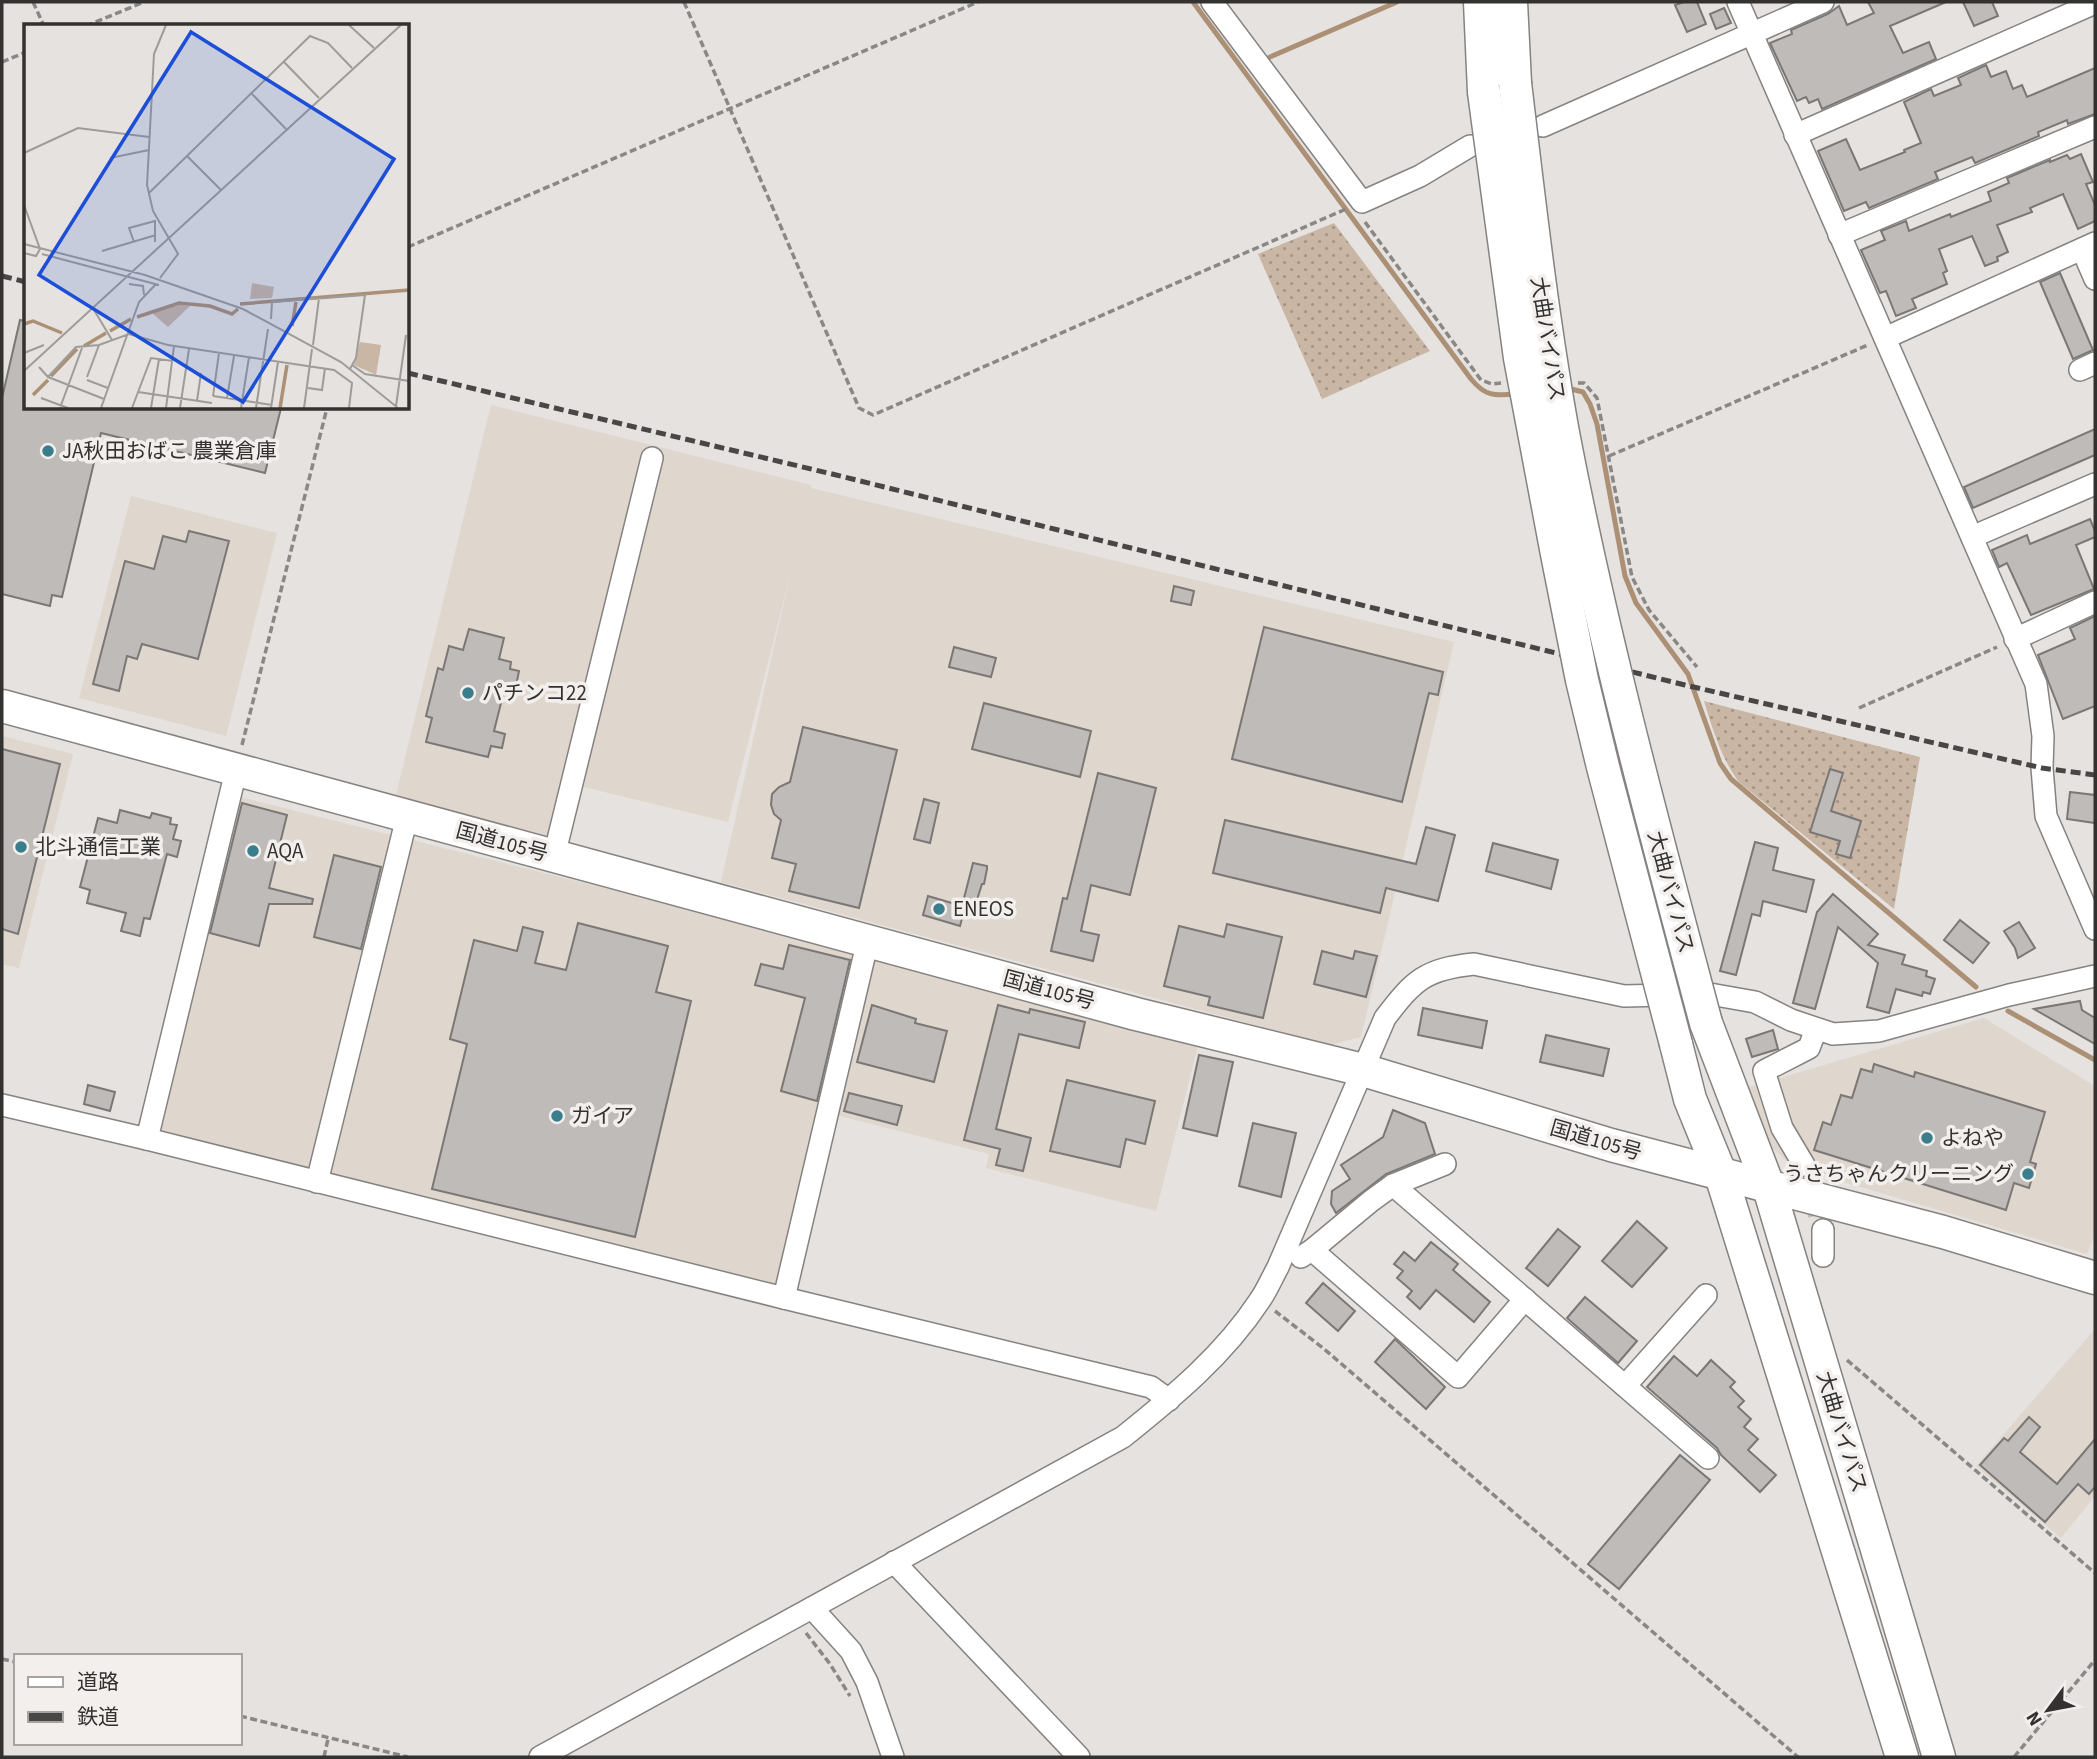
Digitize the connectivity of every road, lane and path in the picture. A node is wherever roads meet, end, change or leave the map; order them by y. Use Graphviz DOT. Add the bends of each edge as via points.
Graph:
graph roads {
  1 [pos="33,2"];
  2 [pos="144,2"];
  3 [pos="684,2"];
  4 [pos="978,2"];
  5 [pos="1212,2"];
  6 [pos="1480,2"];
  7 [pos="1511,2"];
  8 [pos="1738,2"];
  9 [pos="1823,2"];
  10 [pos="2091,8"];
  11 [pos="43,24"];
  12 [pos="91,24"];
  13 [pos="1751,33"];
  14 [pos="24,53"];
  15 [pos="2,62"];
  16 [pos="730,109"];
  17 [pos="1543,126"];
  18 [pos="2095,127"];
  19 [pos="1795,135"];
  20 [pos="1470,146"];
  21 [pos="1330,216"];
  22 [pos="1839,235"];
  23 [pos="410,246"];
  24 [pos="2089,246"];
  25 [pos="2095,279"];
  26 [pos="1885,338"];
  27 [pos="326,410"];
  28 [pos="1609,456"];
  29 [pos="652,458"];
  30 [pos="2095,484"];
  31 [pos="1972,537"];
  32 [pos="2095,602"];
  33 [pos="2015,639"];
  34 [pos="2,706"];
  35 [pos="1859,708"];
  36 [pos="236,771"];
  37 [pos="407,817"];
  38 [pos="554,856"];
  39 [pos="2095,929"];
  40 [pos="868,940"];
  41 [pos="2095,976"];
  42 [pos="1816,1029"];
  43 [pos="1363,1070"];
  44 [pos="2,1105"];
  45 [pos="147,1139"];
  46 [pos="1446,1164"];
  47 [pos="1804,1165"];
  48 [pos="1721,1175"];
  49 [pos="317,1182"];
  50 [pos="1393,1185"];
  51 [pos="1769,1188"];
  52 [pos="1824,1230"];
  53 [pos="1312,1250"];
  54 [pos="1823,1256"];
  55 [pos="1275,1272"];
  56 [pos="2095,1278"];
  57 [pos="1706,1295"];
  58 [pos="784,1298"];
  59 [pos="1525,1299"];
  60 [pos="1261,1300"];
  61 [pos="1839,1354"];
  62 [pos="1625,1386"];
  63 [pos="1169,1400"];
  64 [pos="1708,1458"];
  65 [pos="894,1562"];
  66 [pos="2095,1573"];
  67 [pos="812,1608"];
  68 [pos="794,1618"];
  69 [pos="2095,1660"];
  70 [pos="850,1697"];
  71 [pos="242,1716"];
  72 [pos="328,1738"];
  73 [pos="324,1757"];
  74 [pos="408,1757"];
  75 [pos="540,1757"];
  76 [pos="893,1757"];
  77 [pos="1079,1757"];
  78 [pos="1798,1757"];
  79 [pos="1902,1757"];
  80 [pos="1940,1757"];
  81 [pos="2014,1757"];
  1 -- 11 [label="path"];
  2 -- 12 [label="path"];
  3 -- 16 [label="path"];
  4 -- 16 [label="path"];
  5 -- 20 [label="street" via="1362,202 1420,176"];
  6 -- 48 [label="highway, 大曲バイパス, bridge" via="1484,92 1520,358 1562,579 1603,767 1690,1099"];
  7 -- 51 [label="highway, 大曲バイパス, bridge" via="1515,83 1539,280 1563,433 1593,578 1706,1024"];
  8 -- 13 [label="street"];
  9 -- 13 [label="street"];
  10 -- 19 [label="street"];
  13 -- 17 [label="street"];
  13 -- 19 [label="street"];
  14 -- 15 [label="path"];
  16 -- 21 [label="path" via="859,408 873,415"];
  16 -- 23 [label="path"];
  18 -- 22 [label="street"];
  19 -- 22 [label="street"];
  22 -- 26 [label="street"];
  24 -- 25 [label="street"];
  24 -- 26 [label="street"];
  26 -- 28 [label="path"];
  26 -- 31 [label="street"];
  27 -- 36 [label="path"];
  29 -- 38 [label="street"];
  30 -- 31 [label="street"];
  31 -- 33 [label="street"];
  32 -- 33 [label="street"];
  33 -- 35 [label="path"];
  33 -- 39 [label="street" via="2036,684 2046,816"];
  34 -- 36 [label="highway, 国道105号"];
  36 -- 37 [label="highway, 国道105号"];
  36 -- 45 [label="street"];
  37 -- 38 [label="highway, 国道105号"];
  37 -- 49 [label="street"];
  38 -- 40 [label="highway, 国道105号"];
  40 -- 43 [label="highway, 国道105号"];
  40 -- 58 [label="street"];
  41 -- 42 [label="street" via="1879,1031 1833,1034"];
  42 -- 43 [label="street" via="1755,1002 1710,994 1624,996 1474,964 1429,974 1407,989 1385,1018"];
  42 -- 47 [label="street" via="1809,1048 1764,1071 1782,1128"];
  43 -- 48 [label="highway, 国道105号"];
  43 -- 55 [label="street"];
  44 -- 45 [label="street"];
  45 -- 49 [label="street"];
  46 -- 50 [label="street"];
  48 -- 51 [label="highway, 国道105号"];
  48 -- 79 [label="highway, 大曲バイパス"];
  49 -- 58 [label="street"];
  50 -- 53 [label="street"];
  50 -- 59 [label="street"];
  51 -- 56 [label="highway, 国道105号" via="1943,1232"];
  51 -- 80 [label="highway, 大曲バイパス"];
  52 -- 54 [label="street"];
  53 -- 55 [label="street"];
  53 -- 59 [label="street" via="1458,1377"];
  55 -- 60 [label="street"];
  57 -- 62 [label="street"];
  58 -- 63 [label="street" via="1151,1387"];
  59 -- 62 [label="street"];
  60 -- 63 [label="street" via="1221,1350"];
  60 -- 78 [label="path"];
  61 -- 66 [label="path"];
  62 -- 64 [label="street"];
  63 -- 65 [label="street" via="1123,1437"];
  65 -- 67 [label="street"];
  65 -- 77 [label="street"];
  67 -- 68 [label="street"];
  67 -- 76 [label="street" via="851,1651"];
  68 -- 70 [label="path"];
  68 -- 75 [label="street"];
  69 -- 81 [label="path"];
  71 -- 72 [label="path"];
  72 -- 73 [label="path"];
  72 -- 74 [label="path"];
}
